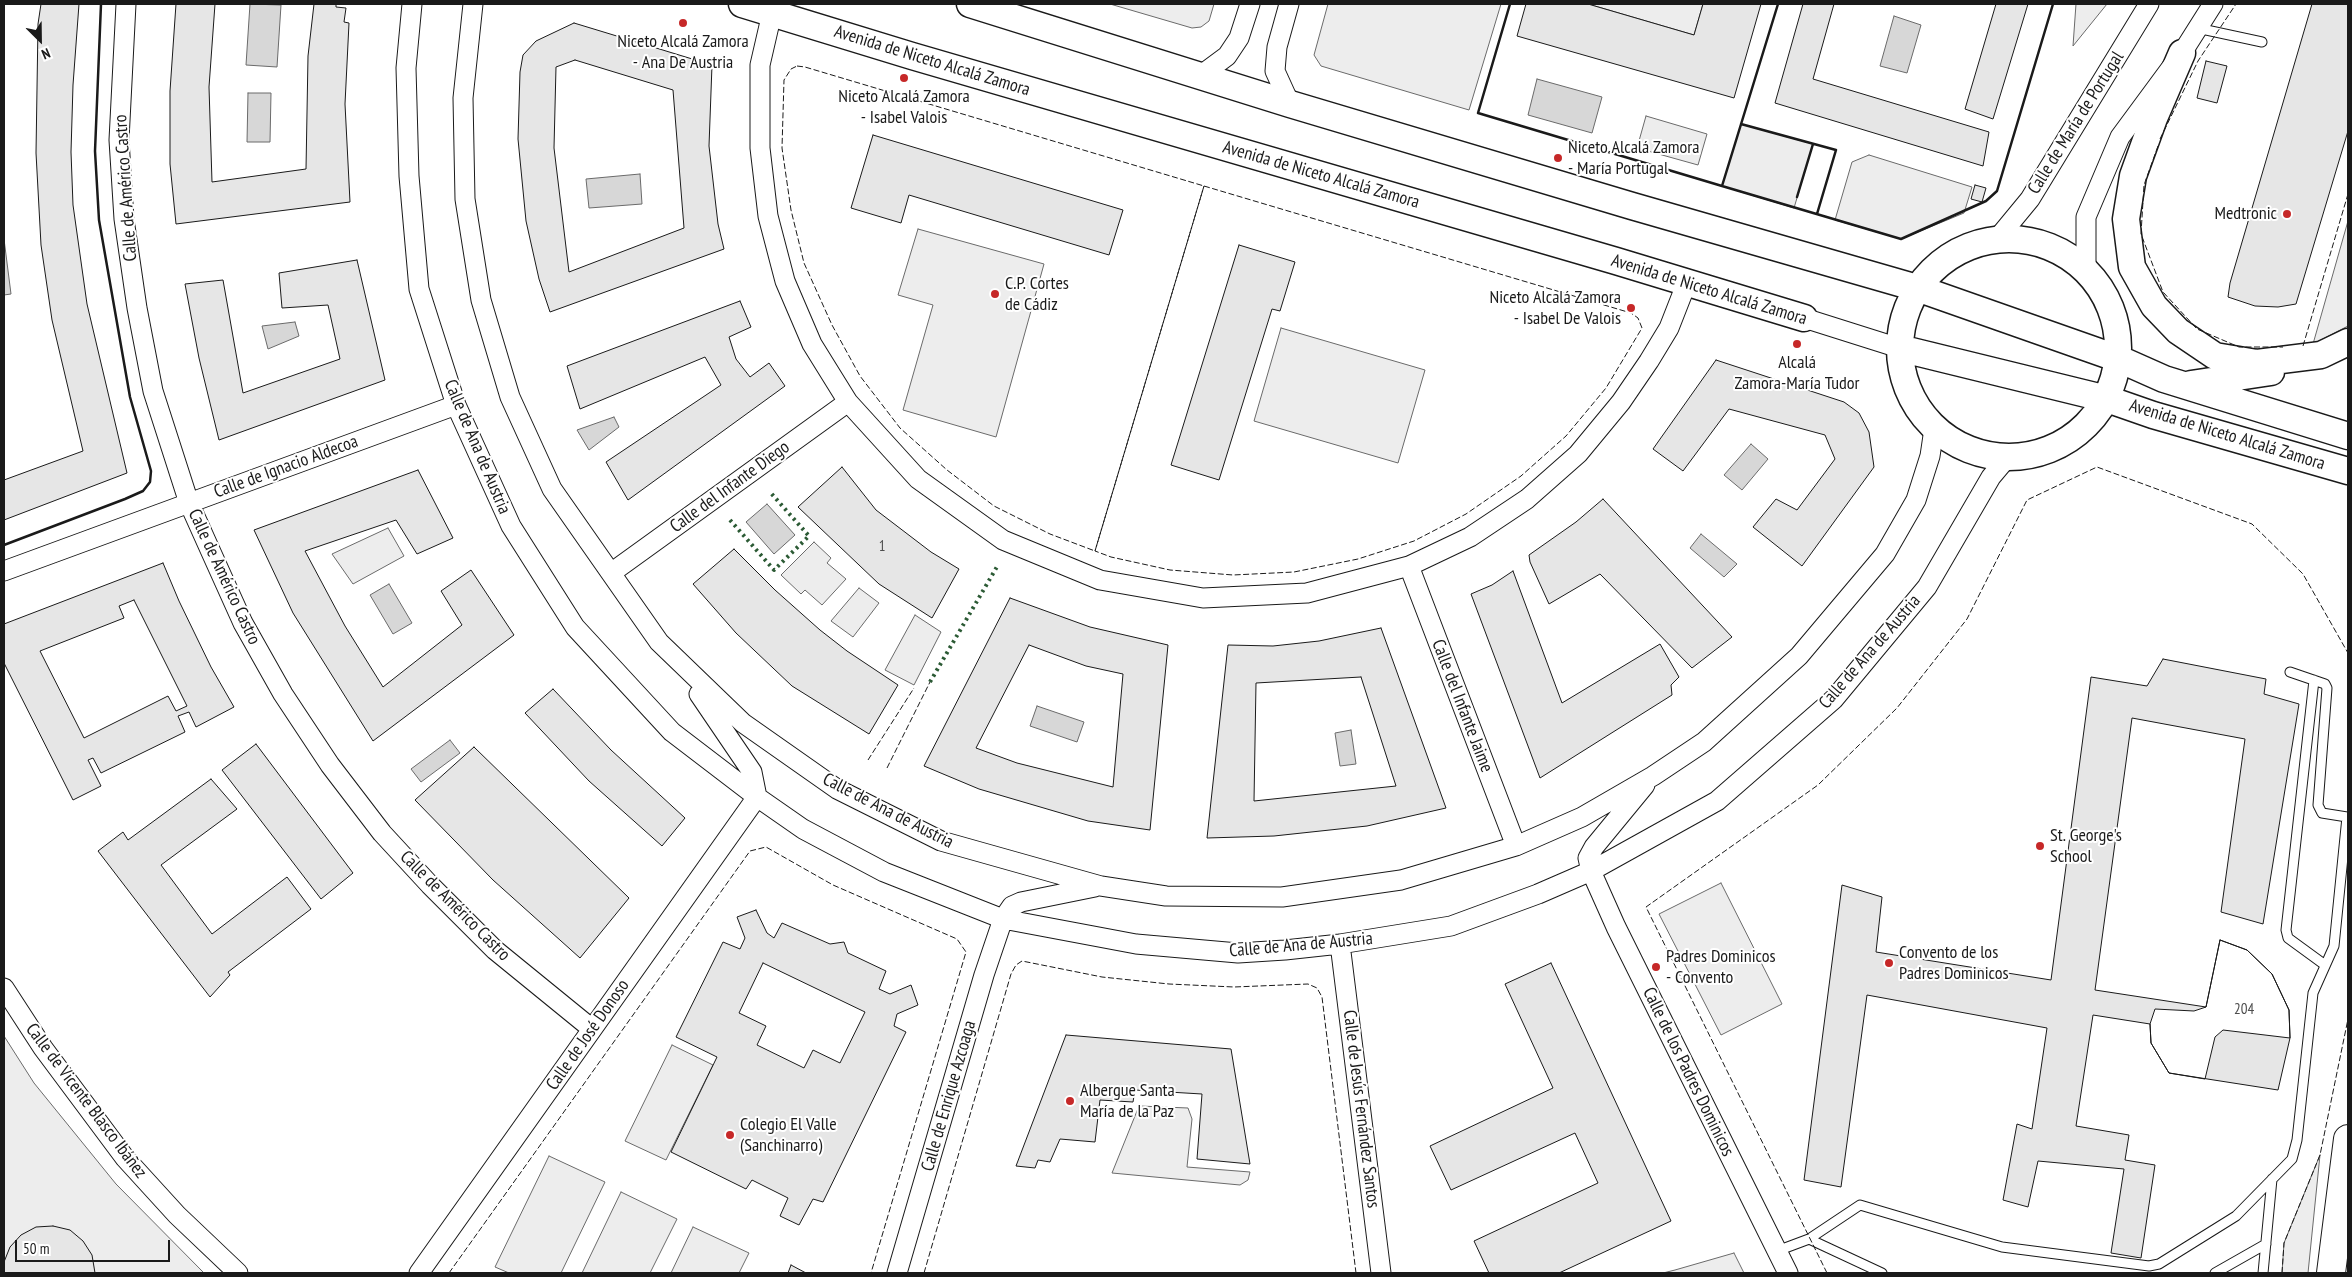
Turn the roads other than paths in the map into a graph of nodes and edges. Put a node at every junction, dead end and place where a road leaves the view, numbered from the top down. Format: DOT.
graph roads {
  1 [pos="126,4"];
  2 [pos="412,4"];
  3 [pos="473,4"];
  4 [pos="742,4"];
  5 [pos="970,4"];
  6 [pos="1250,4"];
  7 [pos="1289,4"];
  8 [pos="2149,4"];
  9 [pos="2213,4"];
  10 [pos="772,13"];
  11 [pos="2196,28"];
  12 [pos="2262,42"];
  13 [pos="2182,53"];
  14 [pos="1200,76"];
  15 [pos="1290,104"];
  16 [pos="1997,239"];
  17 [pos="2086,270"];
  18 [pos="1687,282"];
  19 [pos="1917,288"];
  20 [pos="1804,318"];
  21 [pos="2348,342"];
  22 [pos="1899,348"];
  23 [pos="2348,355"];
  24 [pos="2118,359"];
  25 [pos="2185,385"];
  26 [pos="2106,399"];
  27 [pos="848,402"];
  28 [pos="456,405"];
  29 [pos="1934,429"];
  30 [pos="2348,436"];
  31 [pos="2007,458"];
  32 [pos="2348,471"];
  33 [pos="189,503"];
  34 [pos="1408,566"];
  35 [pos="4,571"];
  36 [pos="611,573"];
  37 [pos="659,642"];
  38 [pos="2290,672"];
  39 [pos="2314,680"];
  40 [pos="1653,776"];
  41 [pos="757,797"];
  42 [pos="2348,817"];
  43 [pos="1516,846"];
  44 [pos="1590,871"];
  45 [pos="1101,886"];
  46 [pos="1003,919"];
  47 [pos="1340,944"];
  48 [pos="2325,965"];
  49 [pos="4,988"];
  50 [pos="592,1029"];
  51 [pos="2348,1138"];
  52 [pos="2272,1179"];
  53 [pos="1809,1239"];
  54 [pos="2266,1244"];
  55 [pos="1777,1251"];
  56 [pos="2150,1270"];
  57 [pos="238,1273"];
  58 [pos="419,1273"];
  59 [pos="897,1273"];
  60 [pos="1381,1273"];
  61 [pos="1788,1273"];
  62 [pos="1882,1273"];
  63 [pos="2215,1273"];
  64 [pos="2263,1273"];
  65 [pos="2331,1273"];
  1 -- 33 [label="street, Calle de Américo Castro"];
  2 -- 28 [label="street, Calle de Ana de Austria"];
  3 -- 36 [label="street, Calle de Ana de Austria"];
  4 -- 10 [label="street, Avenida de Niceto Alcalá Zamora"];
  5 -- 14 [label="street, Avenida de Niceto Alcalá Zamora"];
  6 -- 14 [label="street"];
  7 -- 15 [label="street"];
  8 -- 16 [label="street, Calle de María de Portugal"];
  9 -- 11 [label="street"];
  10 -- 18 [label="street, Avenida de Niceto Alcalá Zamora"];
  10 -- 27 [label="street"];
  11 -- 12 [label="lane"];
  11 -- 13 [label="street"];
  13 -- 17 [label="street"];
  13 -- 21 [label="street"];
  14 -- 15 [label="street, Avenida de Niceto Alcalá Zamora"];
  15 -- 19 [label="street, Avenida de Niceto Alcalá Zamora"];
  16 -- 17 [label="street, Avenida de Niceto Alcalá Zamora"];
  16 -- 19 [label="street, Avenida de Niceto Alcalá Zamora"];
  17 -- 24 [label="street, Avenida de Niceto Alcalá Zamora"];
  18 -- 20 [label="street, Avenida de Niceto Alcalá Zamora"];
  18 -- 34 [label="street"];
  19 -- 22 [label="street, Avenida de Niceto Alcalá Zamora"];
  19 -- 24 [label="street, Avenida de Niceto Alcalá Zamora"];
  20 -- 22 [label="street, Avenida de Niceto Alcalá Zamora"];
  22 -- 26 [label="street, Avenida de Niceto Alcalá Zamora"];
  22 -- 29 [label="street, Avenida de Niceto Alcalá Zamora"];
  23 -- 25 [label="street"];
  24 -- 25 [label="street, Avenida de Niceto Alcalá Zamora"];
  24 -- 26 [label="street, Avenida de Niceto Alcalá Zamora"];
  25 -- 30 [label="street, Avenida de Niceto Alcalá Zamora"];
  26 -- 31 [label="street, Avenida de Niceto Alcalá Zamora"];
  26 -- 32 [label="street, Avenida de Niceto Alcalá Zamora"];
  27 -- 34 [label="street"];
  27 -- 36 [label="street, Calle del Infante Diego"];
  28 -- 33 [label="street, Calle de Ignacio Aldecoa"];
  28 -- 41 [label="street, Calle de Ana de Austria"];
  29 -- 31 [label="street, Avenida de Niceto Alcalá Zamora"];
  29 -- 40 [label="street, Calle de Ana de Austria"];
  31 -- 44 [label="street, Calle de Ana de Austria"];
  33 -- 35 [label="street, Calle de Ignacio Aldecoa"];
  33 -- 50 [label="street, Calle de Américo Castro"];
  34 -- 43 [label="street, Calle del Infante Jaime"];
  36 -- 37 [label="street, Calle de Ana de Austria"];
  37 -- 41 [label="street, Calle de Ana de Austria"];
  37 -- 45 [label="street, Calle de Ana de Austria"];
  38 -- 39 [label="lane"];
  39 -- 42 [label="lane"];
  39 -- 48 [label="lane"];
  40 -- 43 [label="street, Calle de Ana de Austria"];
  40 -- 44 [label="street, Calle de Ana de Austria"];
  41 -- 46 [label="street, Calle de Ana de Austria"];
  41 -- 50 [label="street, Calle de José Donoso"];
  42 -- 48 [label="lane"];
  43 -- 45 [label="street, Calle de Ana de Austria"];
  44 -- 47 [label="street, Calle de Ana de Austria"];
  44 -- 55 [label="street, Calle de los Padres Dominicos"];
  45 -- 46 [label="street, Calle de Ana de Austria"];
  46 -- 47 [label="street, Calle de Ana de Austria"];
  46 -- 59 [label="street, Calle de Enrique Azcoaga"];
  47 -- 60 [label="street, Calle de Jesús Fernández Santos"];
  48 -- 52 [label="lane"];
  49 -- 57 [label="street, Calle de Vicente Blasco Ibáñez"];
  50 -- 58 [label="street, Calle de José Donoso"];
  51 -- 65 [label="highway"];
  52 -- 54 [label="lane"];
  52 -- 56 [label="lane"];
  53 -- 55 [label="lane"];
  53 -- 56 [label="lane"];
  53 -- 62 [label="lane"];
  54 -- 63 [label="lane"];
  54 -- 64 [label="lane"];
  55 -- 61 [label="street, Calle de los Padres Dominicos"];
}
